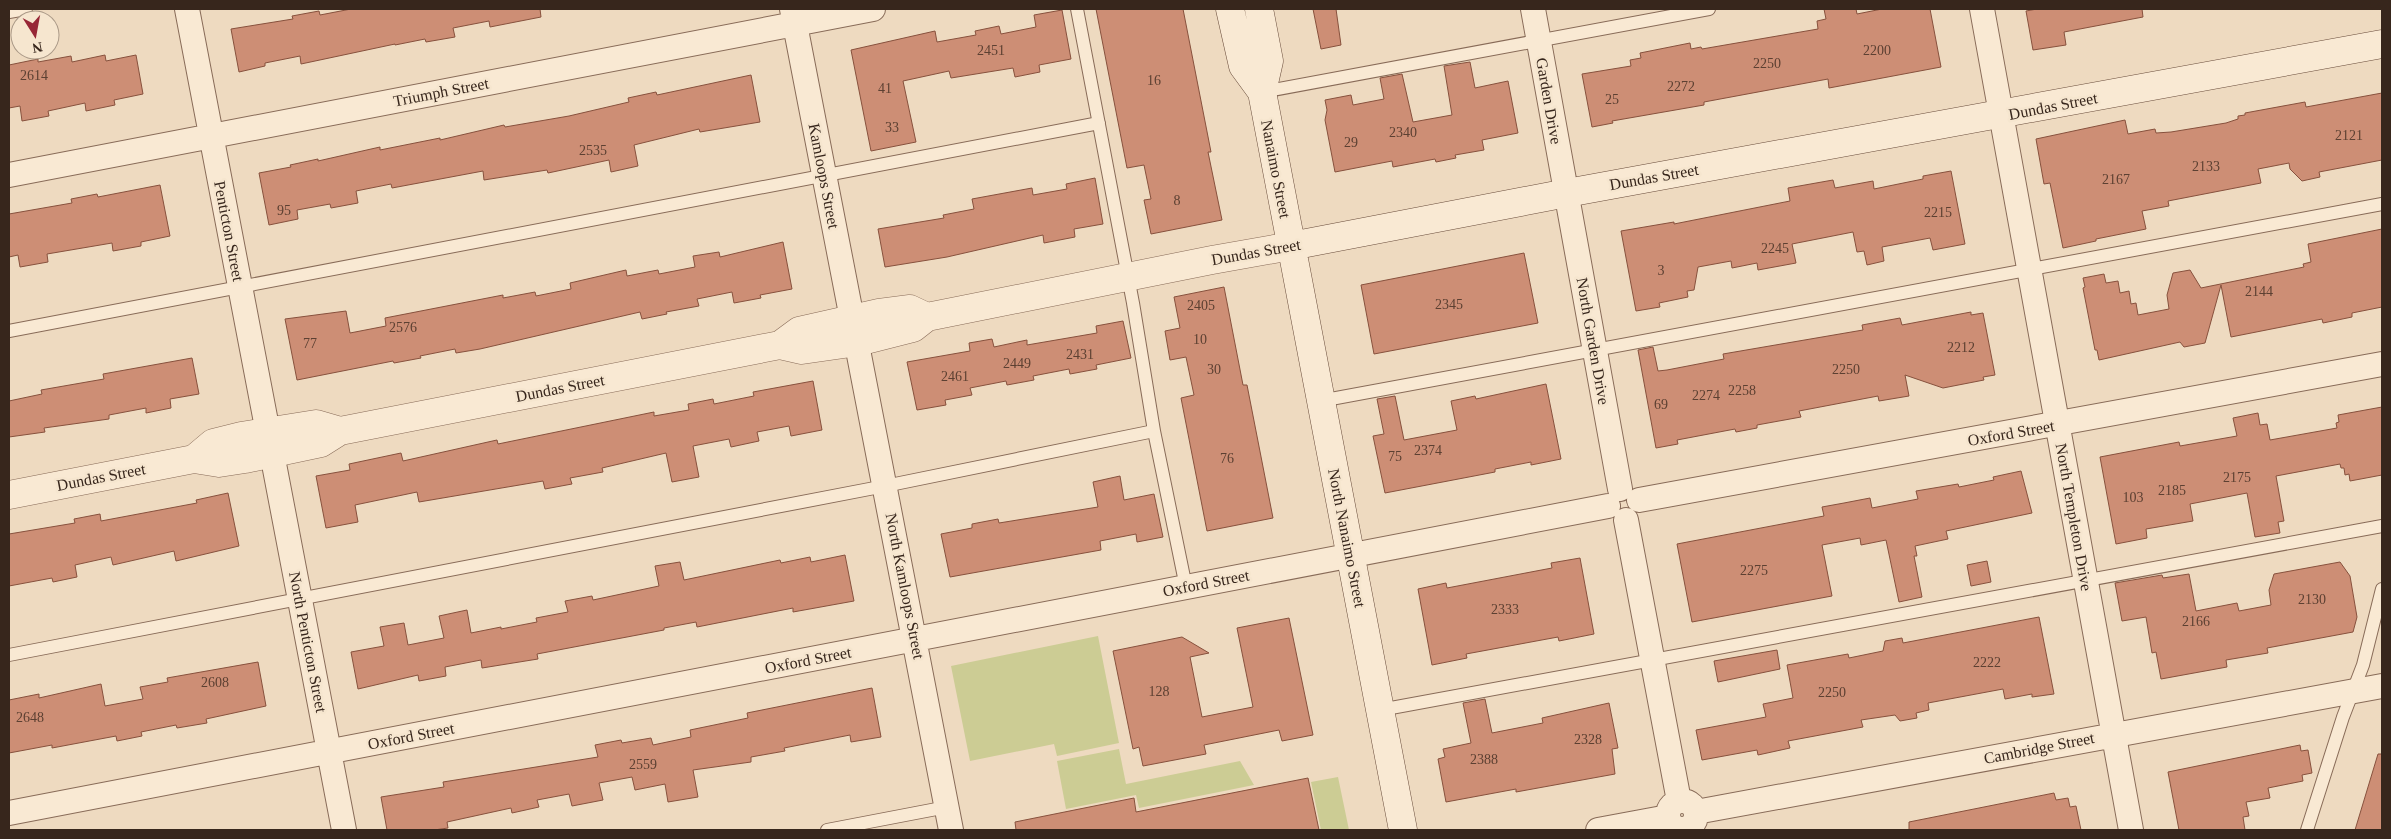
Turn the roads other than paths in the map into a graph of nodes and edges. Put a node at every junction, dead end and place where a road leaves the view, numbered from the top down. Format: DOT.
graph roads {
  1 [pos="26,9"];
  2 [pos="187,9"];
  3 [pos="873,9"];
  4 [pos="1077,9"];
  5 [pos="1230,9"];
  6 [pos="1259,9"];
  7 [pos="1533,9"];
  8 [pos="1709,9"];
  9 [pos="1982,9"];
  10 [pos="9,12"];
  11 [pos="793,16"];
  12 [pos="1538,40"];
  13 [pos="2382,44"];
  14 [pos="1262,92"];
  15 [pos="2001,115"];
  16 [pos="1099,123"];
  17 [pos="211,136"];
  18 [pos="9,175"];
  19 [pos="824,175"];
  20 [pos="1567,193"];
  21 [pos="2382,204"];
  22 [pos="1291,246"];
  23 [pos="2030,270"];
  24 [pos="1128,277"];
  25 [pos="240,288"];
  26 [pos="856,330"];
  27 [pos="9,331"];
  28 [pos="1594,349"];
  29 [pos="2382,364"];
  30 [pos="1320,401"];
  31 [pos="2058,424"];
  32 [pos="1154,431"];
  33 [pos="268,443"];
  34 [pos="886,486"];
  35 [pos="9,495"];
  36 [pos="1623,504"];
  37 [pos="2382,526"];
  38 [pos="1350,556"];
  39 [pos="2085,580"];
  40 [pos="1186,587"];
  41 [pos="2382,589"];
  42 [pos="299,598"];
  43 [pos="915,640"];
  44 [pos="9,655"];
  45 [pos="1651,660"];
  46 [pos="2382,686"];
  47 [pos="2353,691"];
  48 [pos="1380,710"];
  49 [pos="2113,734"];
  50 [pos="330,752"];
  51 [pos="947,807"];
  52 [pos="9,813"];
  53 [pos="1682,818"];
  54 [pos="344,830"];
  55 [pos="827,830"];
  56 [pos="952,830"];
  57 [pos="1403,830"];
  58 [pos="1598,830"];
  59 [pos="2130,830"];
  60 [pos="2307,830"];
  1 -- 10 [label="lane"];
  2 -- 17 [label="street, Penticton Street"];
  3 -- 11 [label="street, Triumph Street"];
  4 -- 16 [label="lane"];
  5 -- 14 [label="main road, Nanaimo Street"];
  6 -- 14 [label="main road, Nanaimo Street"];
  7 -- 12 [label="street, Garden Drive"];
  8 -- 12 [label="lane"];
  9 -- 15 [label="street, North Templeton Drive"];
  11 -- 17 [label="street, Triumph Street"];
  11 -- 19 [label="street, Kamloops Street"];
  12 -- 14 [label="lane"];
  12 -- 20 [label="street, Garden Drive"];
  13 -- 15 [label="main road, Dundas Street"];
  14 -- 22 [label="main road, Nanaimo Street"];
  15 -- 20 [label="main road, Dundas Street"];
  15 -- 23 [label="street, North Templeton Drive"];
  16 -- 19 [label="lane"];
  16 -- 24 [label="lane"];
  17 -- 18 [label="street, Triumph Street"];
  17 -- 25 [label="street, Penticton Street"];
  19 -- 25 [label="lane"];
  19 -- 26 [label="street, Kamloops Street"];
  20 -- 22 [label="main road, Dundas Street"];
  20 -- 28 [label="street, North Garden Drive"];
  21 -- 23 [label="lane"];
  22 -- 24 [label="main road, Dundas Street"];
  22 -- 30 [label="main road, North Nanaimo Street"];
  23 -- 28 [label="lane"];
  23 -- 31 [label="street, North Templeton Drive"];
  24 -- 26 [label="main road, Dundas Street"];
  24 -- 32 [label="lane"];
  25 -- 27 [label="lane"];
  25 -- 33 [label="street, Penticton Street"];
  26 -- 33 [label="main road, Dundas Street"];
  26 -- 34 [label="street, North Kamloops Street"];
  28 -- 30 [label="lane"];
  28 -- 36 [label="street, North Garden Drive"];
  29 -- 31 [label="street, Oxford Street"];
  30 -- 38 [label="main road, North Nanaimo Street"];
  31 -- 36 [label="street, Oxford Street"];
  31 -- 39 [label="street, North Templeton Drive"];
  32 -- 34 [label="lane"];
  32 -- 40 [label="lane"];
  33 -- 35 [label="main road, Dundas Street"];
  33 -- 42 [label="street, North Penticton Street"];
  34 -- 42 [label="lane"];
  34 -- 43 [label="street, North Kamloops Street"];
  36 -- 38 [label="street, Oxford Street"];
  36 -- 45 [label="street, North Garden Drive"];
  37 -- 39 [label="lane"];
  38 -- 40 [label="street, Oxford Street"];
  38 -- 48 [label="main road, North Nanaimo Street"];
  39 -- 45 [label="lane"];
  39 -- 49 [label="street, North Templeton Drive"];
  40 -- 43 [label="street, Oxford Street"];
  41 -- 47 [label="lane"];
  42 -- 44 [label="lane"];
  42 -- 50 [label="street, North Penticton Street"];
  43 -- 50 [label="street, Oxford Street"];
  43 -- 51 [label="street, North Kamloops Street"];
  45 -- 48 [label="lane"];
  45 -- 53 [label="street, North Garden Drive"];
  46 -- 47 [label="street, Cambridge Street"];
  47 -- 49 [label="street, Cambridge Street"];
  47 -- 60 [label="lane"];
  48 -- 57 [label="main road, North Nanaimo Street"];
  49 -- 53 [label="street, Cambridge Street"];
  49 -- 59 [label="street, North Templeton Drive"];
  50 -- 52 [label="street, Oxford Street"];
  50 -- 54 [label="street, North Penticton Street"];
  51 -- 55 [label="lane"];
  51 -- 56 [label="street, North Kamloops Street"];
  53 -- 58 [label="street, Cambridge Street"];
}
